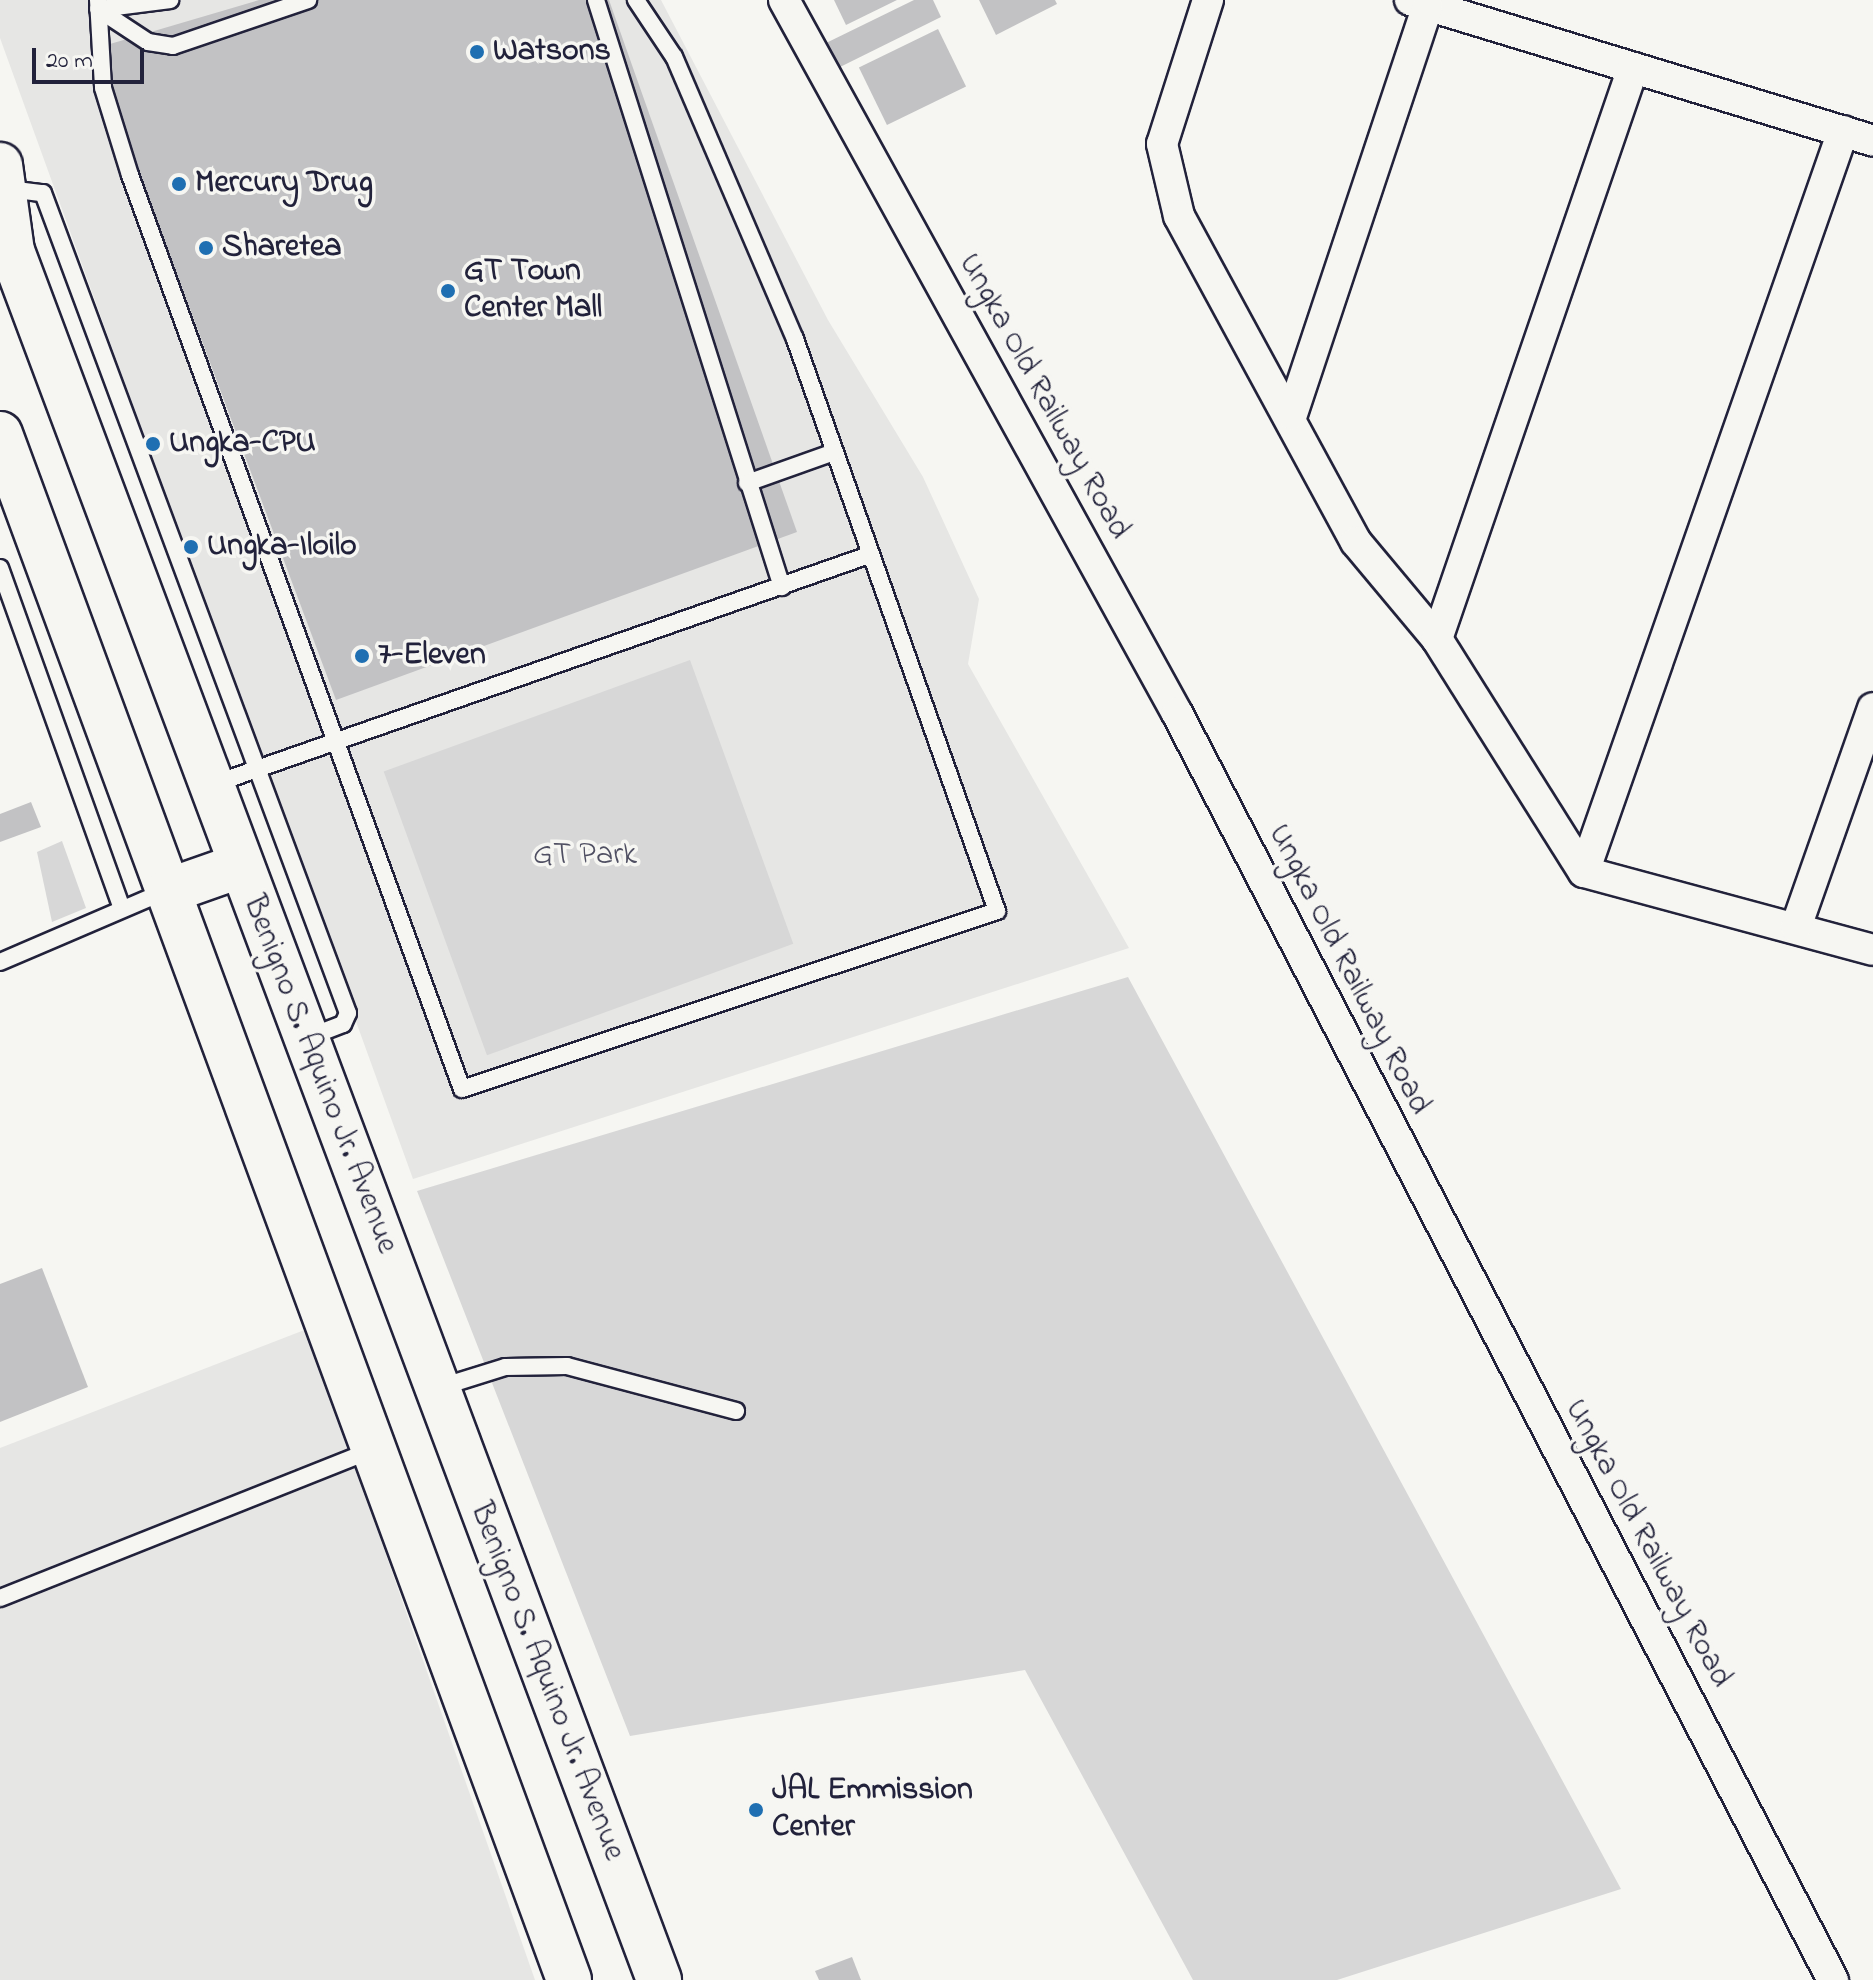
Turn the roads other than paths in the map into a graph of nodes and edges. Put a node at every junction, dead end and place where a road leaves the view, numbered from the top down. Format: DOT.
graph roads {
  1 [pos="170,0"];
  2 [pos="308,0"];
  3 [pos="596,0"];
  4 [pos="636,0"];
  5 [pos="784,0"];
  6 [pos="1208,0"];
  7 [pos="1418,3"];
  8 [pos="98,5"];
  9 [pos="1633,68"];
  10 [pos="1843,131"];
  11 [pos="1873,141"];
  12 [pos="4,177"];
  13 [pos="6,242"];
  14 [pos="1292,414"];
  15 [pos="0,434"];
  16 [pos="834,452"];
  17 [pos="747,483"];
  18 [pos="869,555"];
  19 [pos="0,568"];
  20 [pos="782,587"];
  21 [pos="1437,639"];
  22 [pos="1873,708"];
  23 [pos="338,739"];
  24 [pos="255,768"];
  25 [pos="207,786"];
  26 [pos="239,866"];
  27 [pos="1584,872"];
  28 [pos="168,891"];
  29 [pos="122,909"];
  30 [pos="1796,927"];
  31 [pos="1873,950"];
  32 [pos="0,962"];
  33 [pos="306,1038"];
  34 [pos="437,1388"];
  35 [pos="736,1411"];
  36 [pos="373,1449"];
  37 [pos="0,1598"];
  38 [pos="569,1980"];
  39 [pos="659,1980"];
  40 [pos="1833,1980"];
  1 -- 8 [label="lane"];
  2 -- 8 [label="lane"];
  3 -- 17 [label="lane"];
  4 -- 16 [label="lane"];
  5 -- 40 [label="street, Ungka Old Railway Road"];
  6 -- 14 [label="street"];
  7 -- 9 [label="street"];
  7 -- 14 [label="street"];
  8 -- 23 [label="lane"];
  9 -- 10 [label="street"];
  9 -- 21 [label="street"];
  10 -- 11 [label="street"];
  10 -- 27 [label="street"];
  12 -- 13 [label="main road, Benigno S. Aquino Jr. Avenue"];
  12 -- 24 [label="lane"];
  13 -- 25 [label="main road, Benigno S. Aquino Jr. Avenue"];
  14 -- 21 [label="street"];
  15 -- 28 [label="main road"];
  16 -- 17 [label="lane"];
  16 -- 18 [label="lane"];
  17 -- 20 [label="lane"];
  18 -- 20 [label="lane"];
  18 -- 23 [label="lane"];
  19 -- 29 [label="lane"];
  20 -- 23 [label="lane"];
  21 -- 27 [label="street"];
  22 -- 30 [label="street"];
  23 -- 24 [label="lane"];
  24 -- 25 [label="lane"];
  24 -- 33 [label="lane"];
  25 -- 26 [label="main road, Benigno S. Aquino Jr. Avenue"];
  26 -- 28 [label="main road"];
  26 -- 33 [label="main road, Benigno S. Aquino Jr. Avenue"];
  27 -- 30 [label="street"];
  28 -- 29 [label="lane"];
  28 -- 36 [label="main road"];
  29 -- 32 [label="lane"];
  30 -- 31 [label="street"];
  33 -- 34 [label="main road, Benigno S. Aquino Jr. Avenue"];
  34 -- 35 [label="lane"];
  34 -- 39 [label="main road, Benigno S. Aquino Jr. Avenue"];
  36 -- 37 [label="lane"];
  36 -- 38 [label="main road"];
}
